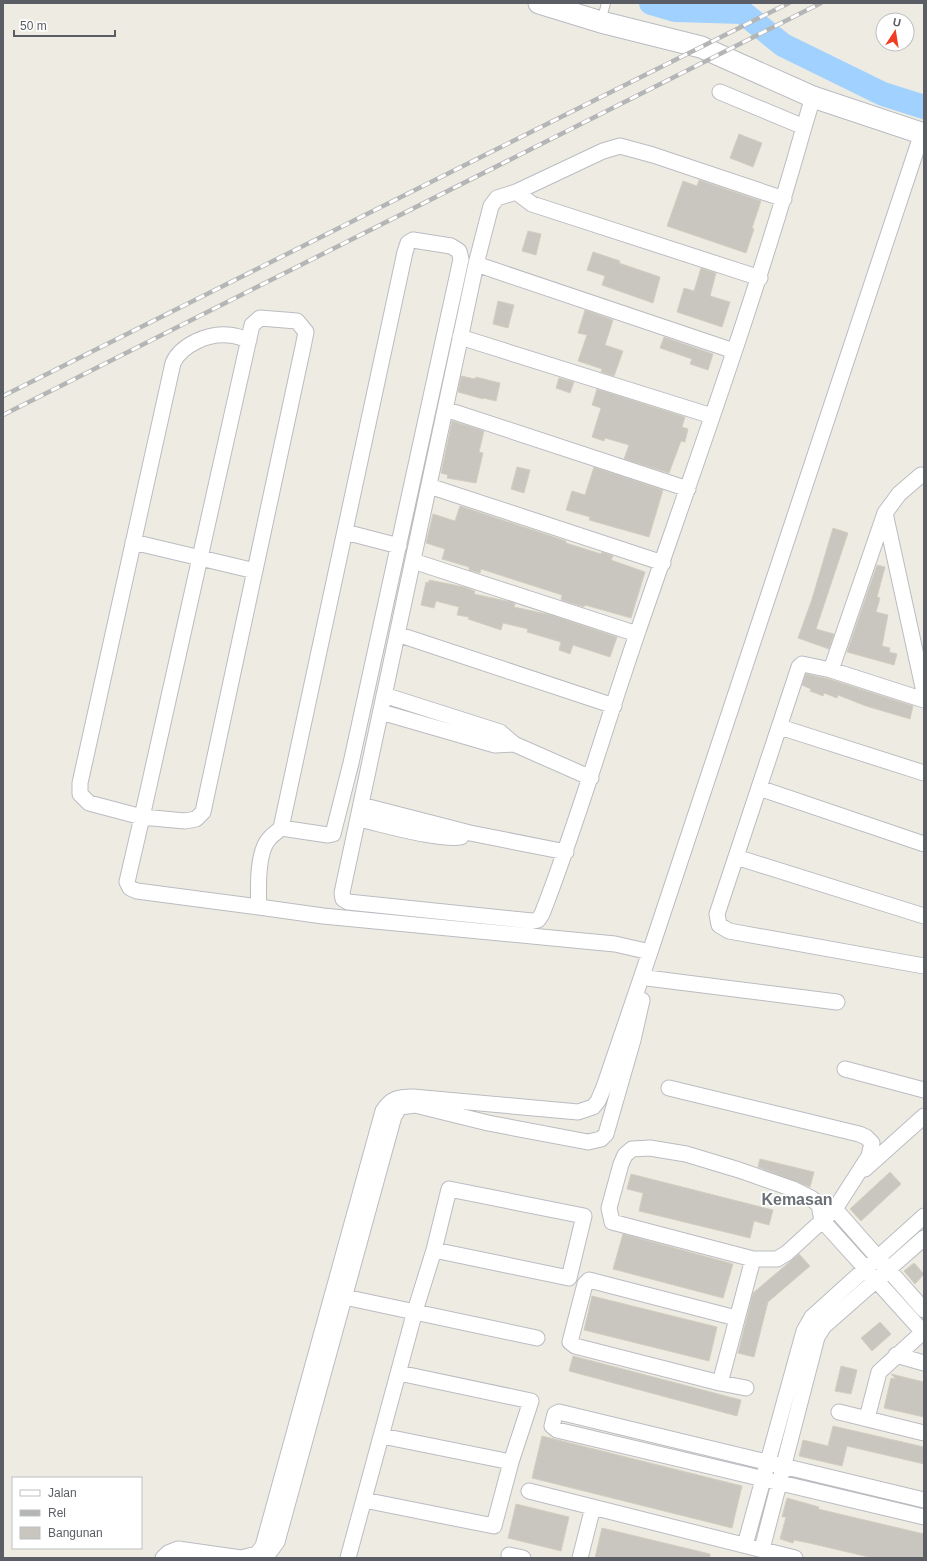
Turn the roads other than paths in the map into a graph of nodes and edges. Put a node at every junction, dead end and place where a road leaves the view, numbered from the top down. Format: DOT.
graph roads {
  1 [pos="539,3"];
  2 [pos="604,12"];
  3 [pos="720,92"];
  4 [pos="809,110"];
  5 [pos="923,133"];
  6 [pos="516,192"];
  7 [pos="784,199"];
  8 [pos="476,264"];
  9 [pos="760,278"];
  10 [pos="460,336"];
  11 [pos="249,340"];
  12 [pos="734,351"];
  13 [pos="445,409"];
  14 [pos="712,416"];
  15 [pos="923,476"];
  16 [pos="429,486"];
  17 [pos="688,489"];
  18 [pos="885,512"];
  19 [pos="345,532"];
  20 [pos="133,542"];
  21 [pos="399,546"];
  22 [pos="200,558"];
  23 [pos="413,561"];
  24 [pos="663,563"];
  25 [pos="255,571"];
  26 [pos="397,634"];
  27 [pos="637,634"];
  28 [pos="831,670"];
  29 [pos="924,692"];
  30 [pos="384,694"];
  31 [pos="924,700"];
  32 [pos="614,706"];
  33 [pos="381,712"];
  34 [pos="780,727"];
  35 [pos="514,744"];
  36 [pos="924,773"];
  37 [pos="591,778"];
  38 [pos="759,788"];
  39 [pos="359,812"];
  40 [pos="142,816"];
  41 [pos="281,828"];
  42 [pos="924,844"];
  43 [pos="566,852"];
  44 [pos="736,857"];
  45 [pos="259,907"];
  46 [pos="924,916"];
  47 [pos="650,952"];
  48 [pos="924,966"];
  49 [pos="646,973"];
  50 [pos="837,1002"];
  51 [pos="845,1069"];
  52 [pos="669,1088"];
  53 [pos="924,1090"];
  54 [pos="924,1116"];
  55 [pos="856,1176"];
  56 [pos="835,1208"];
  57 [pos="821,1212"];
  58 [pos="924,1216"];
  59 [pos="924,1238"];
  60 [pos="434,1250"];
  61 [pos="879,1258"];
  62 [pos="754,1259"];
  63 [pos="889,1269"];
  64 [pos="866,1270"];
  65 [pos="876,1281"];
  66 [pos="338,1296"];
  67 [pos="924,1310"];
  68 [pos="415,1311"];
  69 [pos="736,1318"];
  70 [pos="923,1332"];
  71 [pos="538,1338"];
  72 [pos="896,1355"];
  73 [pos="924,1363"];
  74 [pos="399,1373"];
  75 [pos="720,1383"];
  76 [pos="746,1388"];
  77 [pos="839,1412"];
  78 [pos="867,1418"];
  79 [pos="924,1433"];
  80 [pos="382,1436"];
  81 [pos="767,1461"];
  82 [pos="511,1462"];
  83 [pos="783,1466"];
  84 [pos="762,1478"];
  85 [pos="778,1482"];
  86 [pos="529,1491"];
  87 [pos="364,1500"];
  88 [pos="924,1500"];
  89 [pos="593,1507"];
  90 [pos="924,1517"];
  91 [pos="753,1550"];
  92 [pos="163,1558"];
  93 [pos="265,1558"];
  94 [pos="348,1558"];
  95 [pos="580,1558"];
  96 [pos="795,1558"];
  1 -- 2 [label="street"];
  2 -- 4 [label="street"];
  3 -- 4 [label="street"];
  4 -- 5 [label="street"];
  4 -- 7 [label="street"];
  5 -- 47 [label="street"];
  6 -- 7 [label="street"];
  6 -- 8 [label="street"];
  6 -- 9 [label="street"];
  7 -- 9 [label="street"];
  8 -- 10 [label="street"];
  8 -- 12 [label="street"];
  9 -- 12 [label="street"];
  10 -- 13 [label="street"];
  10 -- 14 [label="street"];
  11 -- 20 [label="street"];
  11 -- 22 [label="street"];
  11 -- 25 [label="street"];
  12 -- 14 [label="street"];
  13 -- 16 [label="street"];
  13 -- 17 [label="street"];
  14 -- 17 [label="street"];
  15 -- 18 [label="street"];
  16 -- 23 [label="street"];
  16 -- 24 [label="street"];
  17 -- 24 [label="street"];
  18 -- 28 [label="street"];
  18 -- 29 [label="street"];
  19 -- 21 [label="street"];
  19 -- 21 [label="street"];
  19 -- 41 [label="street"];
  20 -- 22 [label="street"];
  20 -- 40 [label="street"];
  21 -- 41 [label="street"];
  22 -- 25 [label="street"];
  22 -- 40 [label="street"];
  23 -- 26 [label="street"];
  23 -- 27 [label="street"];
  24 -- 27 [label="street"];
  25 -- 40 [label="street"];
  26 -- 30 [label="street"];
  26 -- 32 [label="street"];
  27 -- 32 [label="street"];
  28 -- 31 [label="street"];
  28 -- 34 [label="street"];
  30 -- 33 [label="street"];
  30 -- 35 [label="street"];
  32 -- 37 [label="street"];
  33 -- 35 [label="street"];
  33 -- 39 [label="street"];
  34 -- 36 [label="street"];
  34 -- 38 [label="street"];
  35 -- 37 [label="street"];
  37 -- 43 [label="street"];
  38 -- 42 [label="street"];
  38 -- 44 [label="street"];
  39 -- 43 [label="street"];
  39 -- 43 [label="street"];
  40 -- 45 [label="street"];
  41 -- 45 [label="street"];
  44 -- 46 [label="street"];
  44 -- 48 [label="street"];
  45 -- 47 [label="street"];
  47 -- 49 [label="street"];
  49 -- 50 [label="street"];
  49 -- 66 [label="street"];
  49 -- 66 [label="street"];
  51 -- 53 [label="street"];
  52 -- 55 [label="street"];
  54 -- 55 [label="street"];
  55 -- 56 [label="street"];
  56 -- 57 [label="street"];
  56 -- 61 [label="street"];
  57 -- 62 [label="street"];
  57 -- 62 [label="street"];
  57 -- 64 [label="street"];
  58 -- 61 [label="street"];
  59 -- 63 [label="street"];
  60 -- 60 [label="street"];
  60 -- 68 [label="street"];
  61 -- 63 [label="street"];
  61 -- 64 [label="street"];
  62 -- 69 [label="street"];
  63 -- 65 [label="street"];
  63 -- 67 [label="street"];
  64 -- 65 [label="street"];
  64 -- 81 [label="street"];
  65 -- 70 [label="street"];
  65 -- 83 [label="street"];
  66 -- 68 [label="street"];
  66 -- 92 [label="street"];
  66 -- 93 [label="street"];
  68 -- 71 [label="street"];
  68 -- 74 [label="street"];
  69 -- 75 [label="street"];
  69 -- 75 [label="street"];
  70 -- 72 [label="street"];
  72 -- 73 [label="street"];
  72 -- 78 [label="street"];
  74 -- 80 [label="street"];
  74 -- 82 [label="street"];
  75 -- 76 [label="street"];
  77 -- 78 [label="street"];
  78 -- 79 [label="street"];
  80 -- 82 [label="street"];
  80 -- 87 [label="street"];
  81 -- 83 [label="street"];
  81 -- 84 [label="street"];
  81 -- 84 [label="street"];
  82 -- 87 [label="street"];
  83 -- 85 [label="street"];
  83 -- 88 [label="street"];
  84 -- 85 [label="street"];
  84 -- 91 [label="street"];
  85 -- 90 [label="street"];
  85 -- 91 [label="street"];
  86 -- 89 [label="street"];
  87 -- 94 [label="street"];
  89 -- 91 [label="street"];
  89 -- 95 [label="street"];
  91 -- 96 [label="street"];
}
